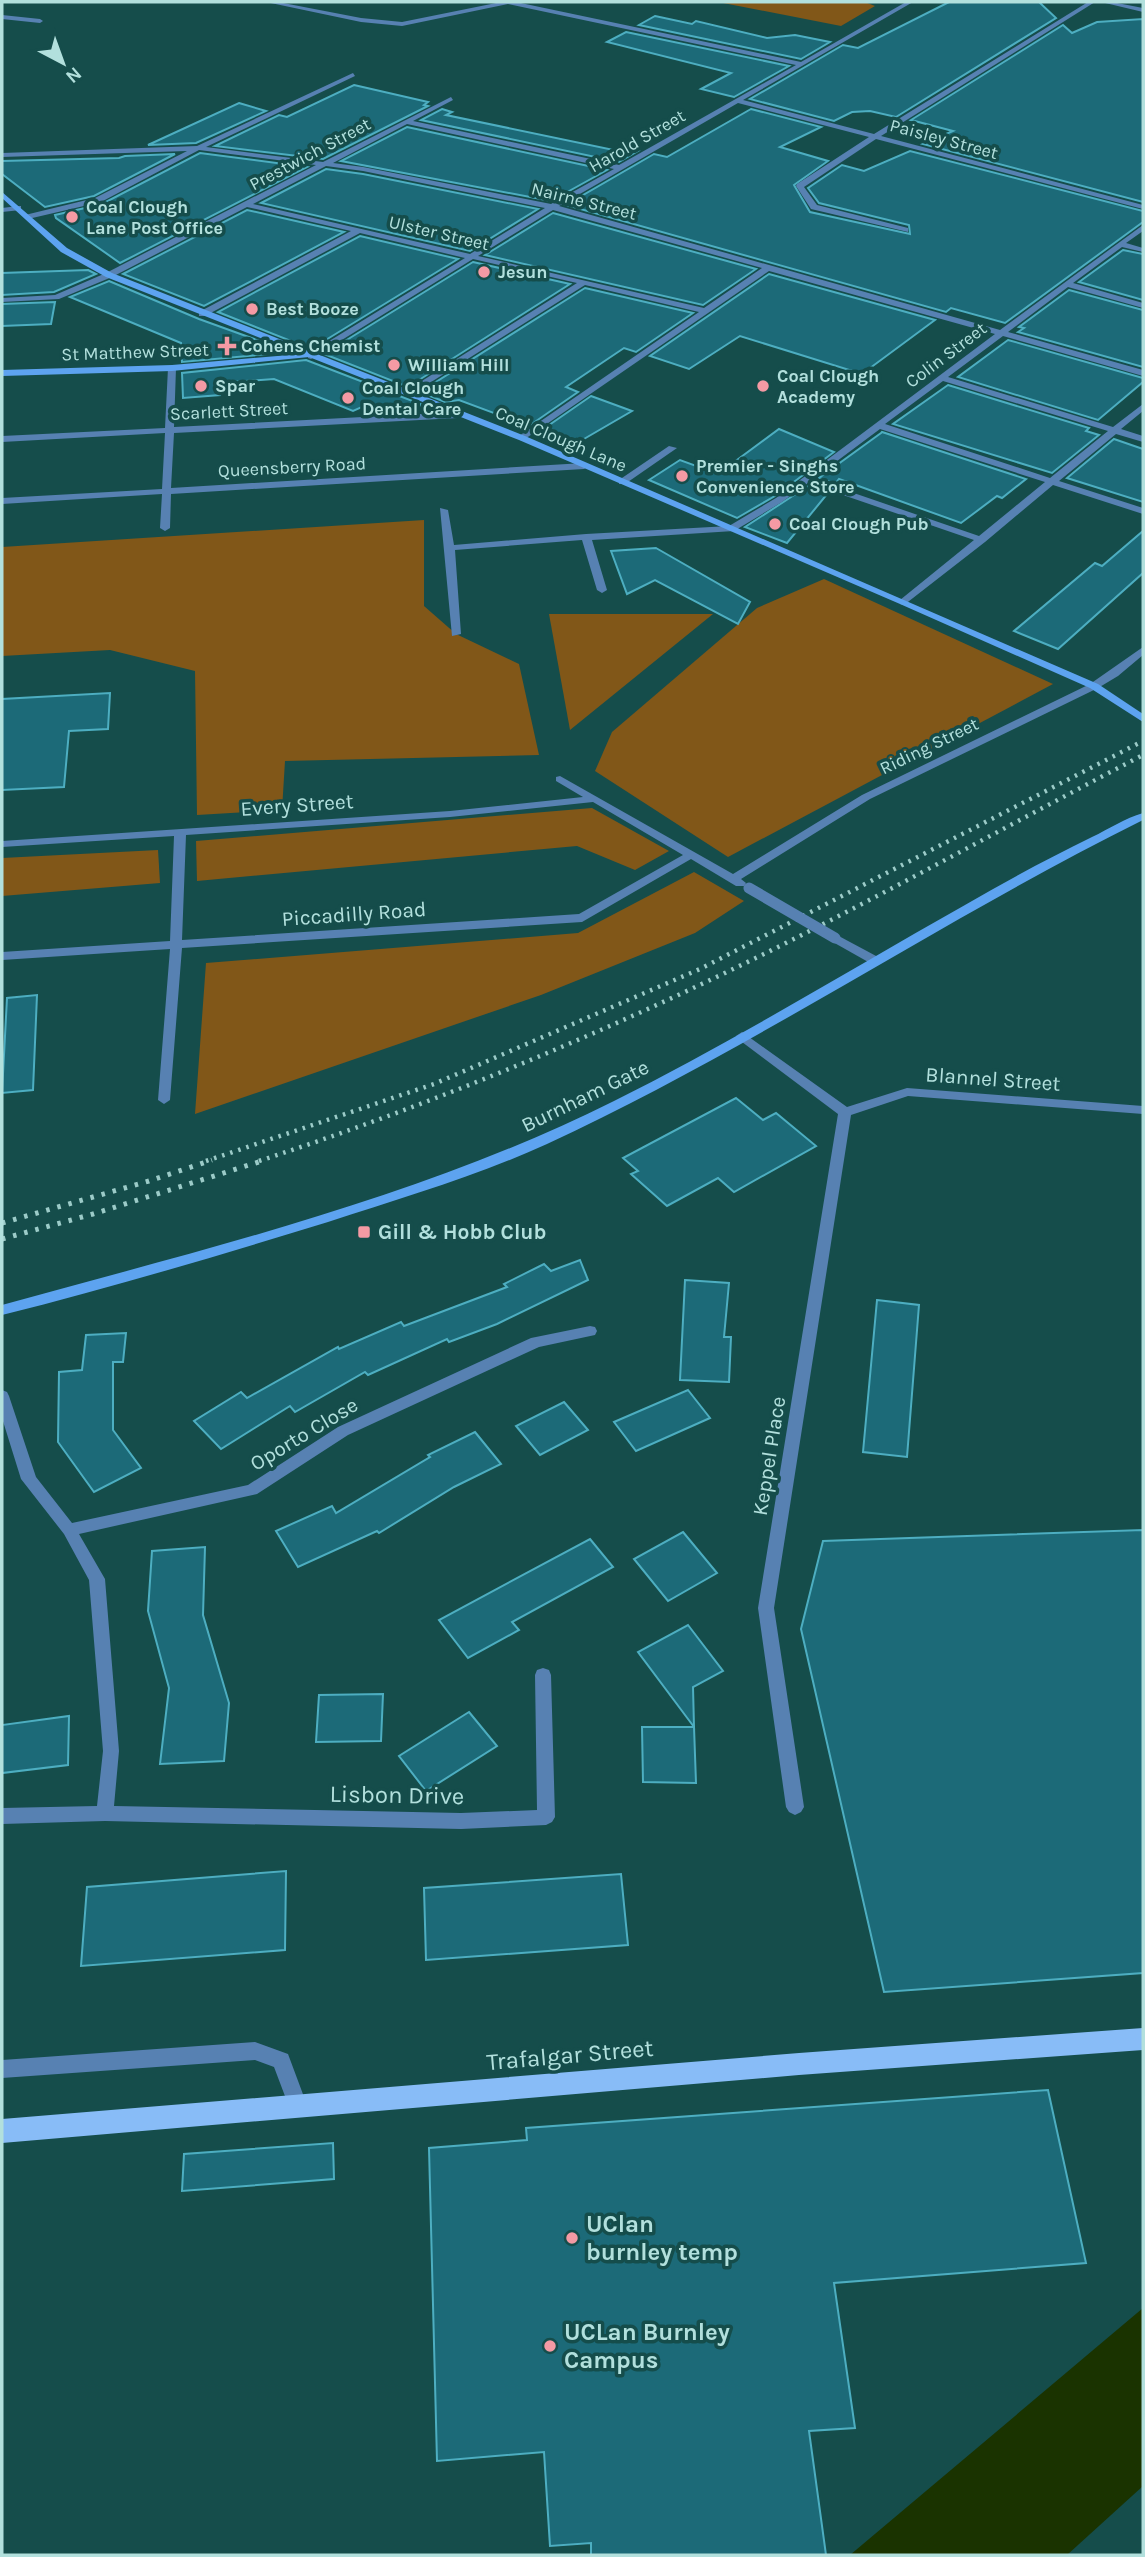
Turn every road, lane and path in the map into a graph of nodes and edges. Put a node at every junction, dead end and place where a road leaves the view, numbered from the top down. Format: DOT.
graph roads {
  1 [pos="269,2"];
  2 [pos="509,2"];
  3 [pos="909,2"];
  4 [pos="1092,2"];
  5 [pos="1104,2"];
  6 [pos="1143,10"];
  7 [pos="2,17"];
  8 [pos="40,21"];
  9 [pos="802,64"];
  10 [pos="353,75"];
  11 [pos="451,99"];
  12 [pos="738,101"];
  13 [pos="406,122"];
  14 [pos="877,137"];
  15 [pos="198,148"];
  16 [pos="2,155"];
  17 [pos="325,163"];
  18 [pos="621,168"];
  19 [pos="2,194"];
  20 [pos="247,205"];
  21 [pos="1143,207"];
  22 [pos="18,208"];
  23 [pos="552,208"];
  24 [pos="2,210"];
  25 [pos="28,217"];
  26 [pos="1143,226"];
  27 [pos="905,230"];
  28 [pos="358,231"];
  29 [pos="1120,244"];
  30 [pos="1143,250"];
  31 [pos="471,257"];
  32 [pos="769,267"];
  33 [pos="109,275"];
  34 [pos="584,282"];
  35 [pos="1067,284"];
  36 [pos="2,300"];
  37 [pos="1143,306"];
  38 [pos="707,311"];
  39 [pos="202,314"];
  40 [pos="1002,333"];
  41 [pos="311,356"];
  42 [pos="172,368"];
  43 [pos="2,373"];
  44 [pos="1143,373"];
  45 [pos="941,378"];
  46 [pos="409,393"];
  47 [pos="1143,407"];
  48 [pos="458,415"];
  49 [pos="878,425"];
  50 [pos="169,430"];
  51 [pos="1115,430"];
  52 [pos="522,438"];
  53 [pos="2,439"];
  54 [pos="1143,439"];
  55 [pos="672,448"];
  56 [pos="584,466"];
  57 [pos="805,480"];
  58 [pos="1054,481"];
  59 [pos="622,482"];
  60 [pos="166,491"];
  61 [pos="2,501"];
  62 [pos="443,510"];
  63 [pos="1143,511"];
  64 [pos="165,528"];
  65 [pos="731,529"];
  66 [pos="586,537"];
  67 [pos="982,540"];
  68 [pos="450,548"];
  69 [pos="602,590"];
  70 [pos="904,602"];
  71 [pos="456,634"];
  72 [pos="1143,650"];
  73 [pos="1094,686"];
  74 [pos="1143,719"];
  75 [pos="560,779"];
  76 [pos="594,799"];
  77 [pos="1143,816"];
  78 [pos="180,831"];
  79 [pos="2,845"];
  80 [pos="692,855"];
  81 [pos="733,879"];
  82 [pos="176,944"];
  83 [pos="2,956"];
  84 [pos="873,960"];
  85 [pos="741,1036"];
  86 [pos="164,1100"];
  87 [pos="1143,1110"];
  88 [pos="845,1112"];
  89 [pos="2,1310"];
  90 [pos="590,1331"];
  91 [pos="2,1396"];
  92 [pos="69,1530"];
  93 [pos="543,1675"];
  94 [pos="795,1807"];
  95 [pos="105,1813"];
  96 [pos="2,1816"];
  97 [pos="1143,2039"];
  98 [pos="2,2069"];
  99 [pos="298,2105"];
  100 [pos="2,2131"];
  1 -- 2 [label="street"];
  2 -- 9 [label="street"];
  3 -- 9 [label="street, Harold Street"];
  4 -- 14 [label="street"];
  5 -- 6 [label="street"];
  7 -- 8 [label="street"];
  9 -- 12 [label="street, Harold Street"];
  10 -- 15 [label="street"];
  11 -- 13 [label="street, Prestwich Street"];
  12 -- 14 [label="street, Paisley Street"];
  12 -- 18 [label="street, Harold Street"];
  13 -- 17 [label="street, Prestwich Street"];
  13 -- 18 [label="street"];
  14 -- 21 [label="street, Paisley Street"];
  14 -- 27 [label="street"];
  15 -- 16 [label="street, Nairne Street"];
  15 -- 17 [label="street, Nairne Street"];
  15 -- 25 [label="street"];
  17 -- 20 [label="street, Prestwich Street"];
  17 -- 23 [label="street, Nairne Street"];
  18 -- 23 [label="street, Harold Street"];
  19 -- 22 [label="street, Coal Clough Lane"];
  20 -- 28 [label="street, Ulster Street"];
  20 -- 33 [label="street, Prestwich Street"];
  22 -- 24 [label="street"];
  22 -- 25 [label="street, Coal Clough Lane"];
  23 -- 31 [label="street, Harold Street"];
  23 -- 32 [label="street, Nairne Street"];
  25 -- 33 [label="street, Coal Clough Lane"];
  26 -- 29 [label="street, Colin Street"];
  28 -- 31 [label="street, Ulster Street"];
  28 -- 39 [label="street"];
  29 -- 30 [label="street"];
  29 -- 35 [label="street, Colin Street"];
  31 -- 34 [label="street, Ulster Street"];
  31 -- 41 [label="street, Harold Street"];
  32 -- 38 [label="street"];
  32 -- 40 [label="street, Nairne Street"];
  33 -- 36 [label="street, Prestwich Street"];
  33 -- 39 [label="street, Coal Clough Lane"];
  34 -- 38 [label="street, Ulster Street"];
  34 -- 46 [label="street"];
  35 -- 37 [label="street"];
  35 -- 40 [label="street, Colin Street"];
  38 -- 52 [label="street"];
  39 -- 41 [label="street, Coal Clough Lane"];
  40 -- 44 [label="street, Nairne Street"];
  40 -- 45 [label="street, Colin Street"];
  41 -- 42 [label="street, St Matthew Street"];
  41 -- 46 [label="street, Coal Clough Lane"];
  42 -- 43 [label="street, St Matthew Street"];
  42 -- 50 [label="street"];
  45 -- 49 [label="street, Colin Street"];
  45 -- 51 [label="street"];
  46 -- 48 [label="street, Coal Clough Lane"];
  47 -- 51 [label="street"];
  48 -- 50 [label="street, Scarlett Street"];
  48 -- 52 [label="street, Coal Clough Lane"];
  49 -- 57 [label="street, Colin Street"];
  49 -- 58 [label="street"];
  50 -- 53 [label="street, Scarlett Street"];
  50 -- 60 [label="street"];
  51 -- 54 [label="street"];
  51 -- 58 [label="street"];
  52 -- 56 [label="street, Coal Clough Lane"];
  55 -- 59 [label="street"];
  56 -- 59 [label="street, Coal Clough Lane"];
  56 -- 60 [label="street, Queensberry Road"];
  57 -- 65 [label="street, Colin Street"];
  57 -- 67 [label="street"];
  58 -- 63 [label="street"];
  58 -- 67 [label="street"];
  59 -- 65 [label="street, Coal Clough Lane"];
  60 -- 61 [label="street, Queensberry Road"];
  60 -- 64 [label="street"];
  62 -- 68 [label="street"];
  65 -- 66 [label="street"];
  65 -- 70 [label="street, Coal Clough Lane"];
  66 -- 68 [label="street"];
  66 -- 69 [label="street"];
  67 -- 70 [label="street"];
  68 -- 71 [label="street"];
  70 -- 73 [label="street, Coal Clough Lane"];
  72 -- 73 [label="street, Riding Street"];
  73 -- 74 [label="street, Coal Clough Lane"];
  73 -- 81 [label="street, Riding Street"];
  75 -- 76 [label="street"];
  76 -- 78 [label="street, Every Street"];
  76 -- 80 [label="street"];
  77 -- 84 [label="street, Burnham Gate"];
  78 -- 79 [label="street, Every Street"];
  78 -- 82 [label="street"];
  80 -- 81 [label="street"];
  80 -- 82 [label="street, Piccadilly Road"];
  81 -- 84 [label="street, bridge"];
  82 -- 83 [label="street, Piccadilly Road"];
  82 -- 86 [label="street"];
  84 -- 85 [label="street, Burnham Gate"];
  85 -- 88 [label="street"];
  85 -- 89 [label="street, Burnham Gate"];
  87 -- 88 [label="street, Blannel Street"];
  88 -- 94 [label="street, Keppel Place"];
  90 -- 92 [label="street, Oporto Close"];
  91 -- 92 [label="street"];
  92 -- 95 [label="street"];
  93 -- 95 [label="street, Lisbon Drive"];
  95 -- 96 [label="street, Lisbon Drive"];
  97 -- 99 [label="main road, Trafalgar Street"];
  98 -- 99 [label="street"];
  99 -- 100 [label="main road, Trafalgar Street"];
}
